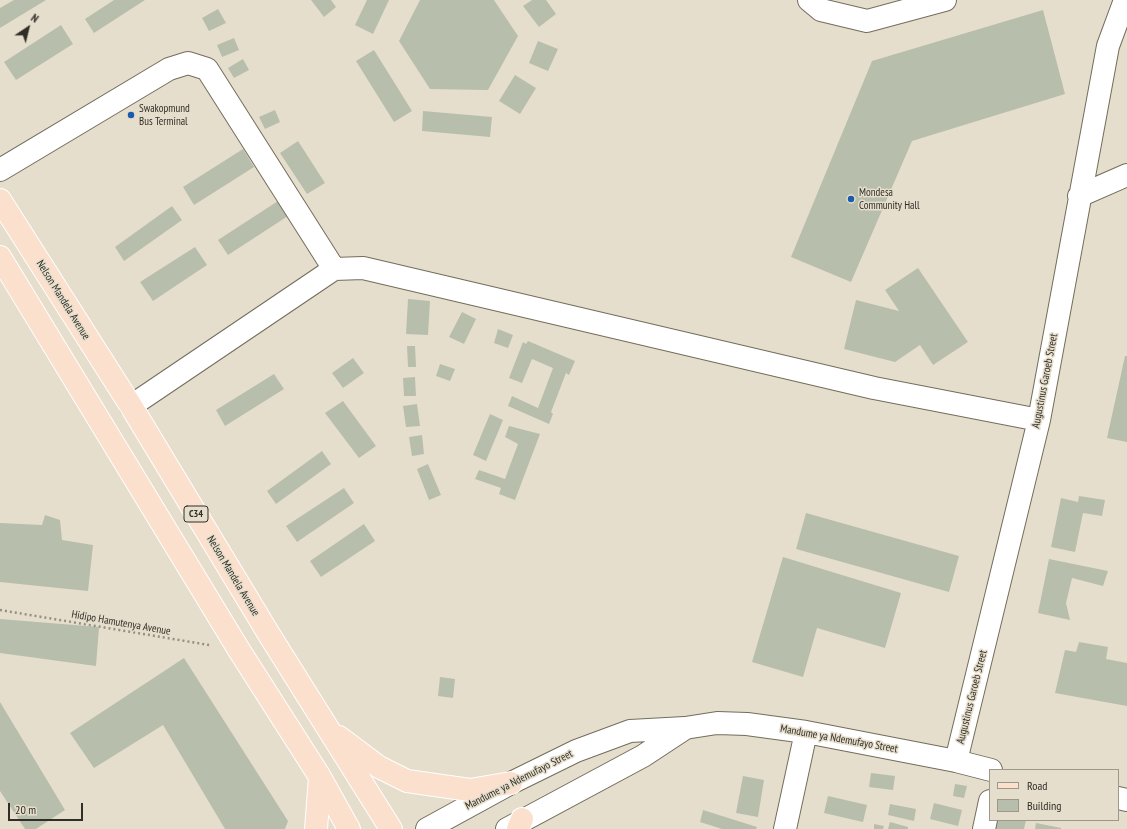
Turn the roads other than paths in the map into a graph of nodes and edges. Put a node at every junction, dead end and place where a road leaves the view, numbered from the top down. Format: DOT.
graph roads {
  1 [pos="809,0"];
  2 [pos="945,0"];
  3 [pos="1120,3"];
  4 [pos="0,170"];
  5 [pos="1127,175"];
  6 [pos="1079,196"];
  7 [pos="0,200"];
  8 [pos="0,257"];
  9 [pos="334,269"];
  10 [pos="131,406"];
  11 [pos="1039,420"];
  12 [pos="685,728"];
  13 [pos="330,731"];
  14 [pos="806,732"];
  15 [pos="956,761"];
  16 [pos="989,769"];
  17 [pos="320,777"];
  18 [pos="511,783"];
  19 [pos="989,806"];
  20 [pos="516,826"];
  21 [pos="316,829"];
  22 [pos="349,829"];
  23 [pos="391,829"];
  24 [pos="427,829"];
  25 [pos="785,829"];
  26 [pos="984,829"];
  1 -- 2 [label="street"];
  3 -- 6 [label="street, Augustinus Garoeb Street"];
  4 -- 9 [label="street"];
  5 -- 6 [label="street"];
  6 -- 11 [label="street, Augustinus Garoeb Street"];
  7 -- 10 [label="main road, Nelson Mandela Avenue / C34"];
  8 -- 17 [label="main road"];
  9 -- 10 [label="street"];
  9 -- 11 [label="street"];
  10 -- 13 [label="main road, Nelson Mandela Avenue / C34"];
  11 -- 15 [label="street, Augustinus Garoeb Street"];
  12 -- 14 [label="street, Mandume ya Ndemufayo Street"];
  12 -- 18 [label="street, Mandume ya Ndemufayo Street"];
  12 -- 20 [label="street, Mandume ya Ndemufayo Street"];
  13 -- 18 [label="main road"];
  13 -- 23 [label="main road, Nelson Mandela Avenue / C34"];
  14 -- 15 [label="street, Mandume ya Ndemufayo Street"];
  14 -- 25 [label="street"];
  15 -- 16 [label="street, Mandume ya Ndemufayo Street"];
  17 -- 21 [label="main road"];
  17 -- 22 [label="main road"];
  18 -- 24 [label="street, Mandume ya Ndemufayo Street"];
  19 -- 26 [label="street"];
}
